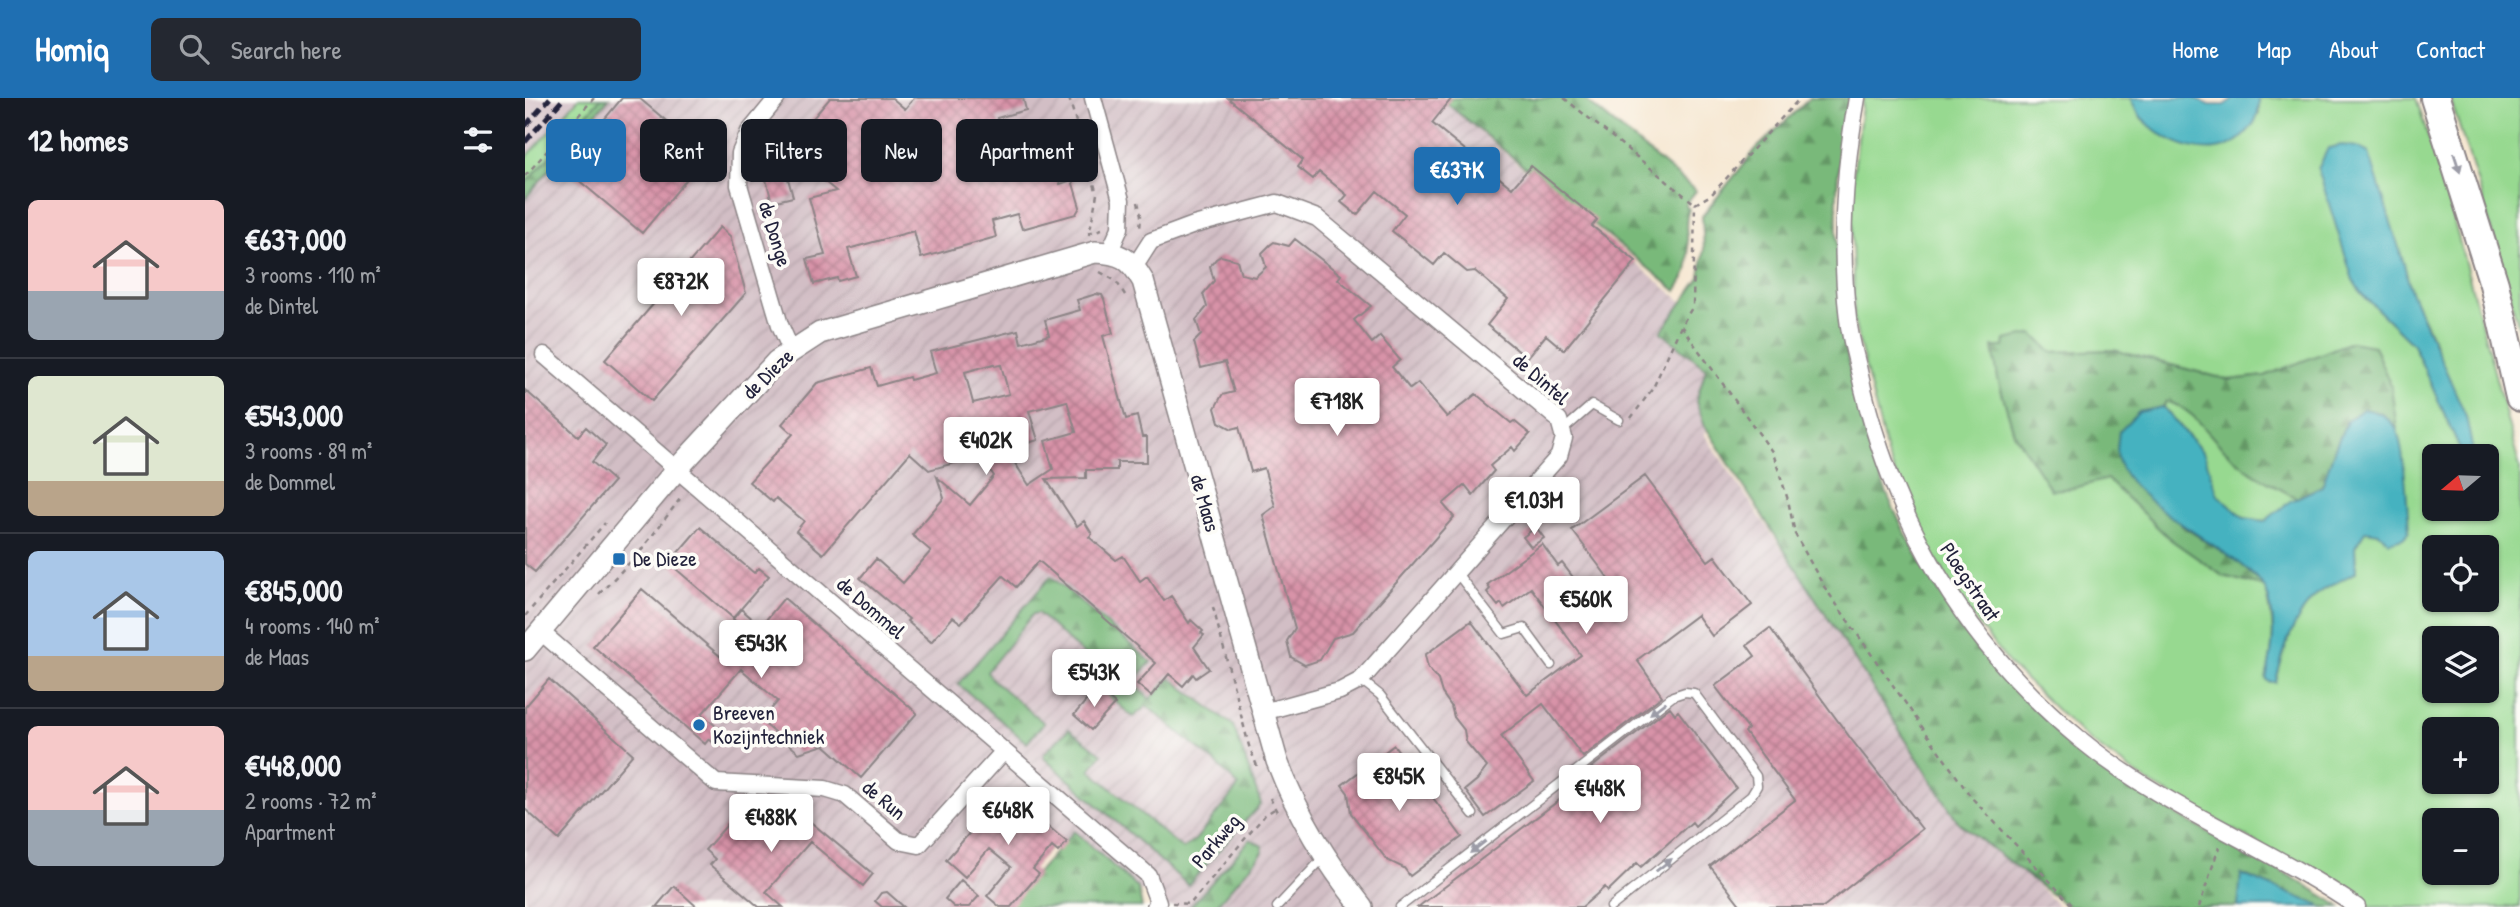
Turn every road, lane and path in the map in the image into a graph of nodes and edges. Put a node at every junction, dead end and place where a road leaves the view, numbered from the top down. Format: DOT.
graph roads {
  1 [pos="594,98"];
  2 [pos="778,98"];
  3 [pos="1069,98"];
  4 [pos="1093,98"];
  5 [pos="1564,98"];
  6 [pos="1800,98"];
  7 [pos="1857,98"];
  8 [pos="2435,98"];
  9 [pos="525,176"];
  10 [pos="1137,196"];
  11 [pos="1695,204"];
  12 [pos="1089,233"];
  13 [pos="1151,241"];
  14 [pos="1109,253"];
  15 [pos="1135,266"];
  16 [pos="1681,326"];
  17 [pos="792,350"];
  18 [pos="544,355"];
  19 [pos="2520,397"];
  20 [pos="1619,420"];
  21 [pos="1562,431"];
  22 [pos="685,475"];
  23 [pos="1456,572"];
  24 [pos="591,602"];
  25 [pos="541,632"];
  26 [pos="525,650"];
  27 [pos="1551,665"];
  28 [pos="1361,680"];
  29 [pos="1263,712"];
  30 [pos="1004,751"];
  31 [pos="1292,801"];
  32 [pos="1473,814"];
  33 [pos="2224,831"];
  34 [pos="1325,856"];
  35 [pos="1157,904"];
  36 [pos="1405,906"];
  37 [pos="1277,907"];
  38 [pos="1362,907"];
  39 [pos="1611,907"];
  40 [pos="2074,907"];
  41 [pos="2199,907"];
  42 [pos="2357,907"];
  1 -- 9 [label="path"];
  2 -- 17 [label="street, de Donge"];
  3 -- 12 [label="path"];
  4 -- 14 [label="street"];
  5 -- 11 [label="path"];
  6 -- 11 [label="path"];
  7 -- 33 [label="street, Ploegstraat"];
  8 -- 19 [label="highway, one-way"];
  10 -- 13 [label="path"];
  11 -- 16 [label="path"];
  13 -- 15 [label="street"];
  13 -- 21 [label="street, de Dintel"];
  14 -- 15 [label="street"];
  14 -- 17 [label="street, de Dieze"];
  15 -- 29 [label="street, de Maas"];
  16 -- 20 [label="path"];
  16 -- 40 [label="path"];
  17 -- 22 [label="street, de Dieze"];
  18 -- 22 [label="street, de Dommel"];
  20 -- 21 [label="lane"];
  21 -- 23 [label="street, de Dintel"];
  22 -- 24 [label="path"];
  22 -- 25 [label="street, de Dieze"];
  22 -- 30 [label="street, de Dommel"];
  23 -- 27 [label="lane"];
  23 -- 28 [label="street, de Dintel"];
  25 -- 26 [label="street, de Dieze"];
  25 -- 30 [label="street, de Run"];
  28 -- 29 [label="street, de Dintel"];
  28 -- 32 [label="lane"];
  29 -- 31 [label="street, de Maas"];
  30 -- 35 [label="street, de Dommel"];
  31 -- 34 [label="street, de Maas"];
  31 -- 35 [label="path, Parkweg"];
  33 -- 41 [label="path"];
  33 -- 42 [label="street, Ploegstraat"];
  34 -- 37 [label="lane"];
  34 -- 38 [label="street, de Maas"];
  39 -- 36 [label="lane, one-way"];
}
